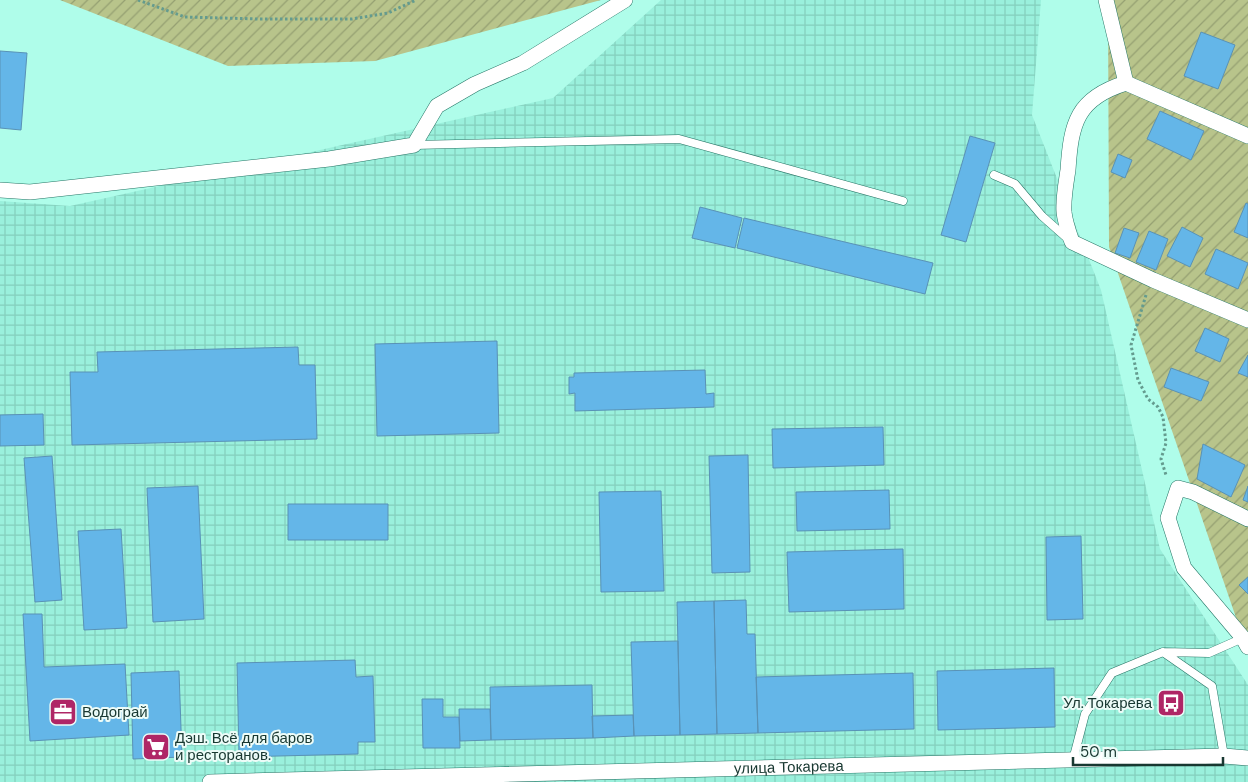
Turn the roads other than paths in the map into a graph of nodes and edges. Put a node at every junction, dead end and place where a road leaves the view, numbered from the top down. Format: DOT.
graph roads {
  1 [pos="625,0"];
  2 [pos="1106,0"];
  3 [pos="1126,83"];
  4 [pos="1248,136"];
  5 [pos="414,145"];
  6 [pos="994,175"];
  7 [pos="0,190"];
  8 [pos="903,201"];
  9 [pos="1072,242"];
  10 [pos="1248,320"];
  11 [pos="1248,519"];
  12 [pos="1246,642"];
  13 [pos="1163,652"];
  14 [pos="1224,756"];
  15 [pos="1248,758"];
  16 [pos="1073,760"];
  17 [pos="210,782"];
  1 -- 5 [label="street"];
  2 -- 3 [label="street"];
  3 -- 4 [label="street"];
  3 -- 9 [label="street"];
  5 -- 7 [label="street"];
  5 -- 8 [label="lane"];
  6 -- 9 [label="lane"];
  9 -- 10 [label="street"];
  11 -- 12 [label="street"];
  12 -- 13 [label="lane"];
  13 -- 14 [label="lane"];
  13 -- 16 [label="lane"];
  14 -- 15 [label="street, улица Токарева"];
  14 -- 16 [label="street, улица Токарева"];
  16 -- 17 [label="street, улица Токарева"];
}
